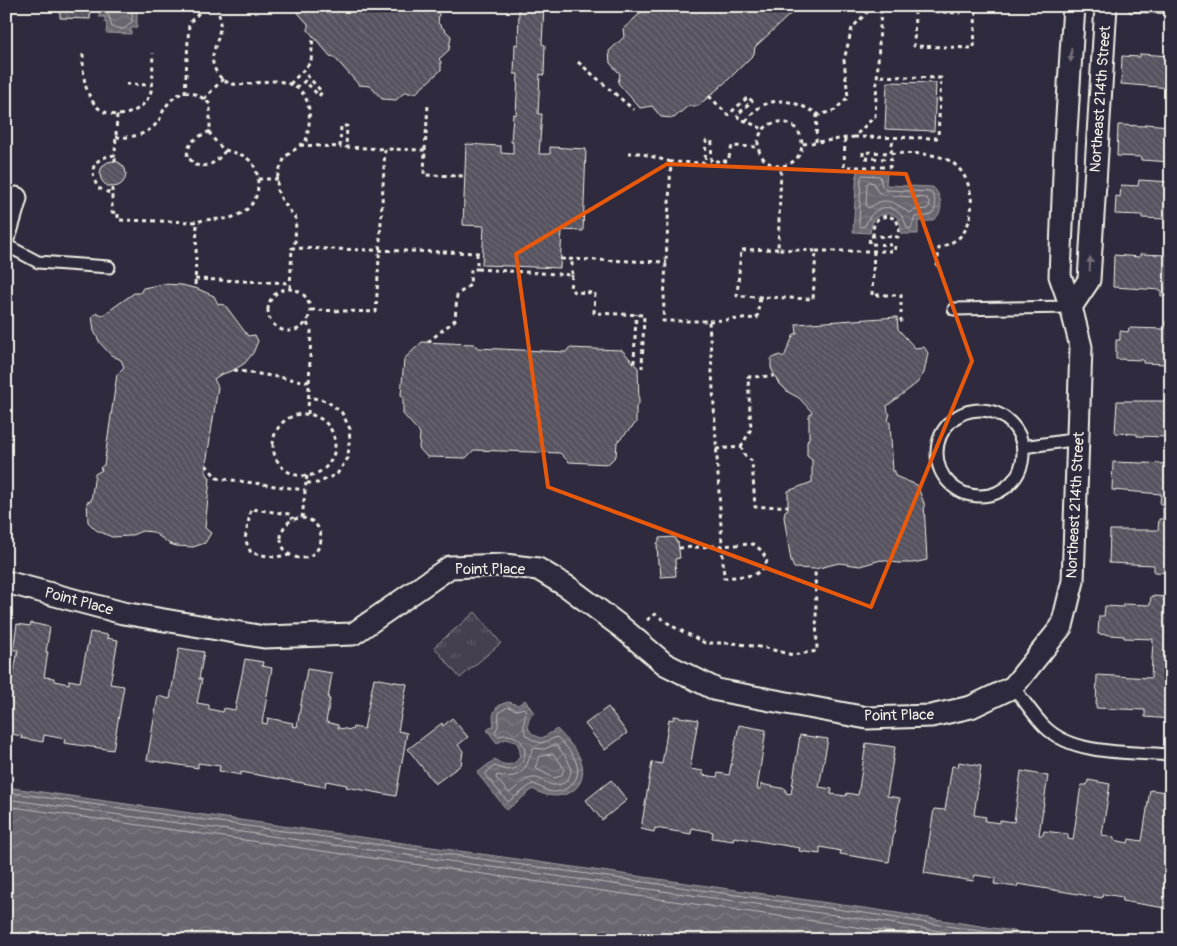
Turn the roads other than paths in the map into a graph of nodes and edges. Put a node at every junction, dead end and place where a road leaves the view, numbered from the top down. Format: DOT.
graph roads {
  1 [pos="1074,6"];
  2 [pos="1106,6"];
  3 [pos="16,198"];
  4 [pos="6,232"];
  5 [pos="6,245"];
  6 [pos="109,266"];
  7 [pos="1071,307"];
  8 [pos="954,309"];
  9 [pos="1079,439"];
  10 [pos="1023,447"];
  11 [pos="6,582"];
  12 [pos="1014,687"];
  13 [pos="1171,755"];
  1 -- 7 [label="street, Northeast 214th Street, one-way"];
  7 -- 2 [label="street, Northeast 214th Street, one-way"];
  3 -- 4 [label="street"];
  5 -- 6 [label="lane"];
  7 -- 8 [label="lane"];
  7 -- 9 [label="street, Northeast 214th Street"];
  9 -- 10 [label="lane"];
  9 -- 12 [label="street, Northeast 214th Street"];
  10 -- 10 [label="lane"];
  11 -- 12 [label="street, Point Place"];
  12 -- 13 [label="lane"];
}
